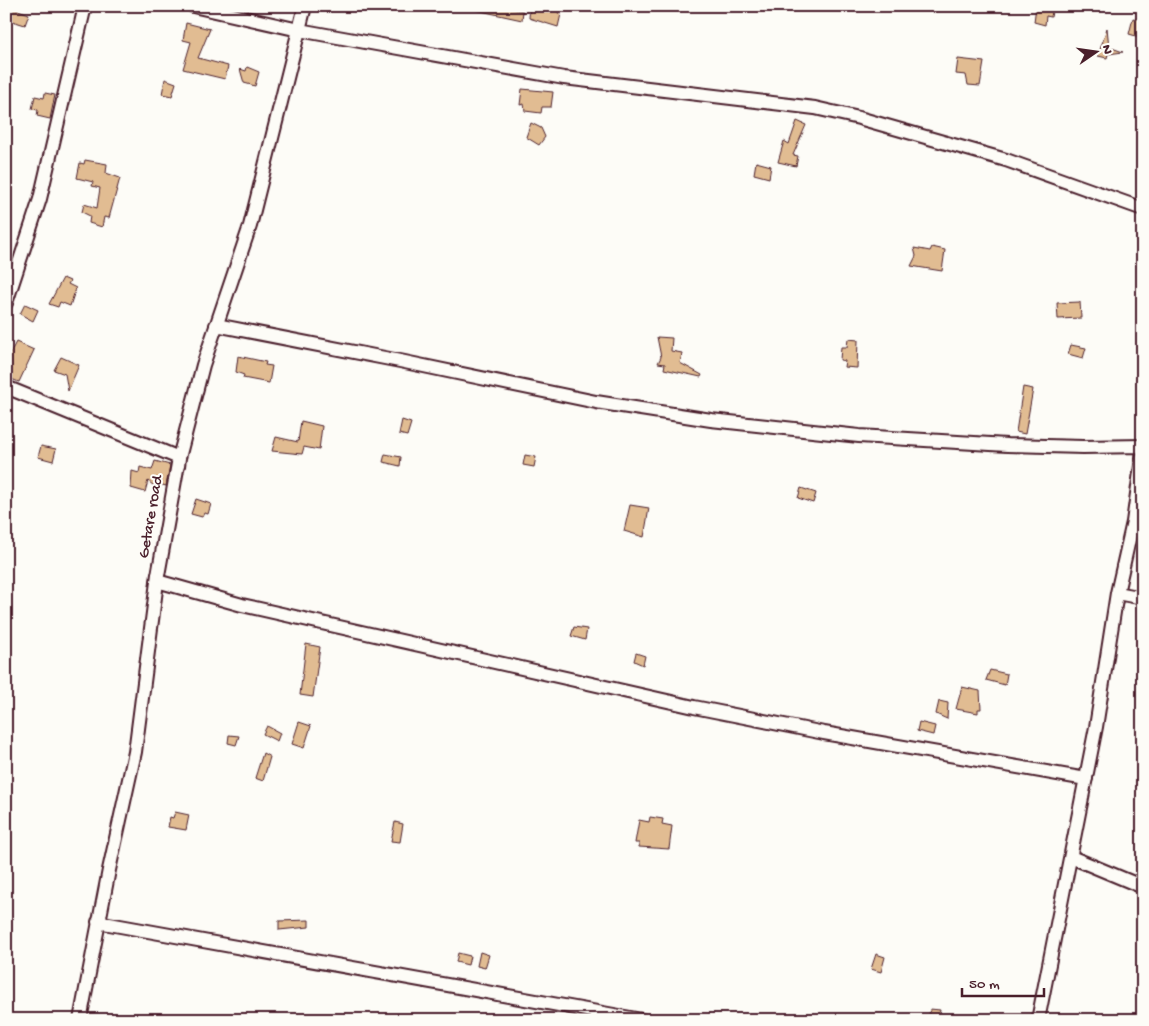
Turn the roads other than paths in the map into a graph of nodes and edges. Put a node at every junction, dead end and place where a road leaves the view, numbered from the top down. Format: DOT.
graph roads {
  1 [pos="85,6"];
  2 [pos="193,6"];
  3 [pos="305,6"];
  4 [pos="299,30"];
  5 [pos="1143,209"];
  6 [pos="6,303"];
  7 [pos="216,326"];
  8 [pos="6,387"];
  9 [pos="1143,446"];
  10 [pos="1143,451"];
  11 [pos="179,458"];
  12 [pos="157,581"];
  13 [pos="1117,593"];
  14 [pos="1143,598"];
  15 [pos="1086,779"];
  16 [pos="1071,857"];
  17 [pos="1143,887"];
  18 [pos="98,922"];
  19 [pos="80,1020"];
  20 [pos="642,1020"];
  21 [pos="1038,1020"];
  1 -- 6 [label="street"];
  2 -- 4 [label="street"];
  3 -- 4 [label="street"];
  4 -- 5 [label="street"];
  4 -- 7 [label="street"];
  7 -- 9 [label="street"];
  7 -- 11 [label="street"];
  8 -- 11 [label="street"];
  10 -- 13 [label="street"];
  11 -- 12 [label="street"];
  12 -- 15 [label="street"];
  12 -- 18 [label="street"];
  13 -- 14 [label="street"];
  13 -- 15 [label="street"];
  15 -- 16 [label="street"];
  16 -- 17 [label="street"];
  16 -- 21 [label="street"];
  18 -- 19 [label="street"];
  18 -- 20 [label="street"];
}
